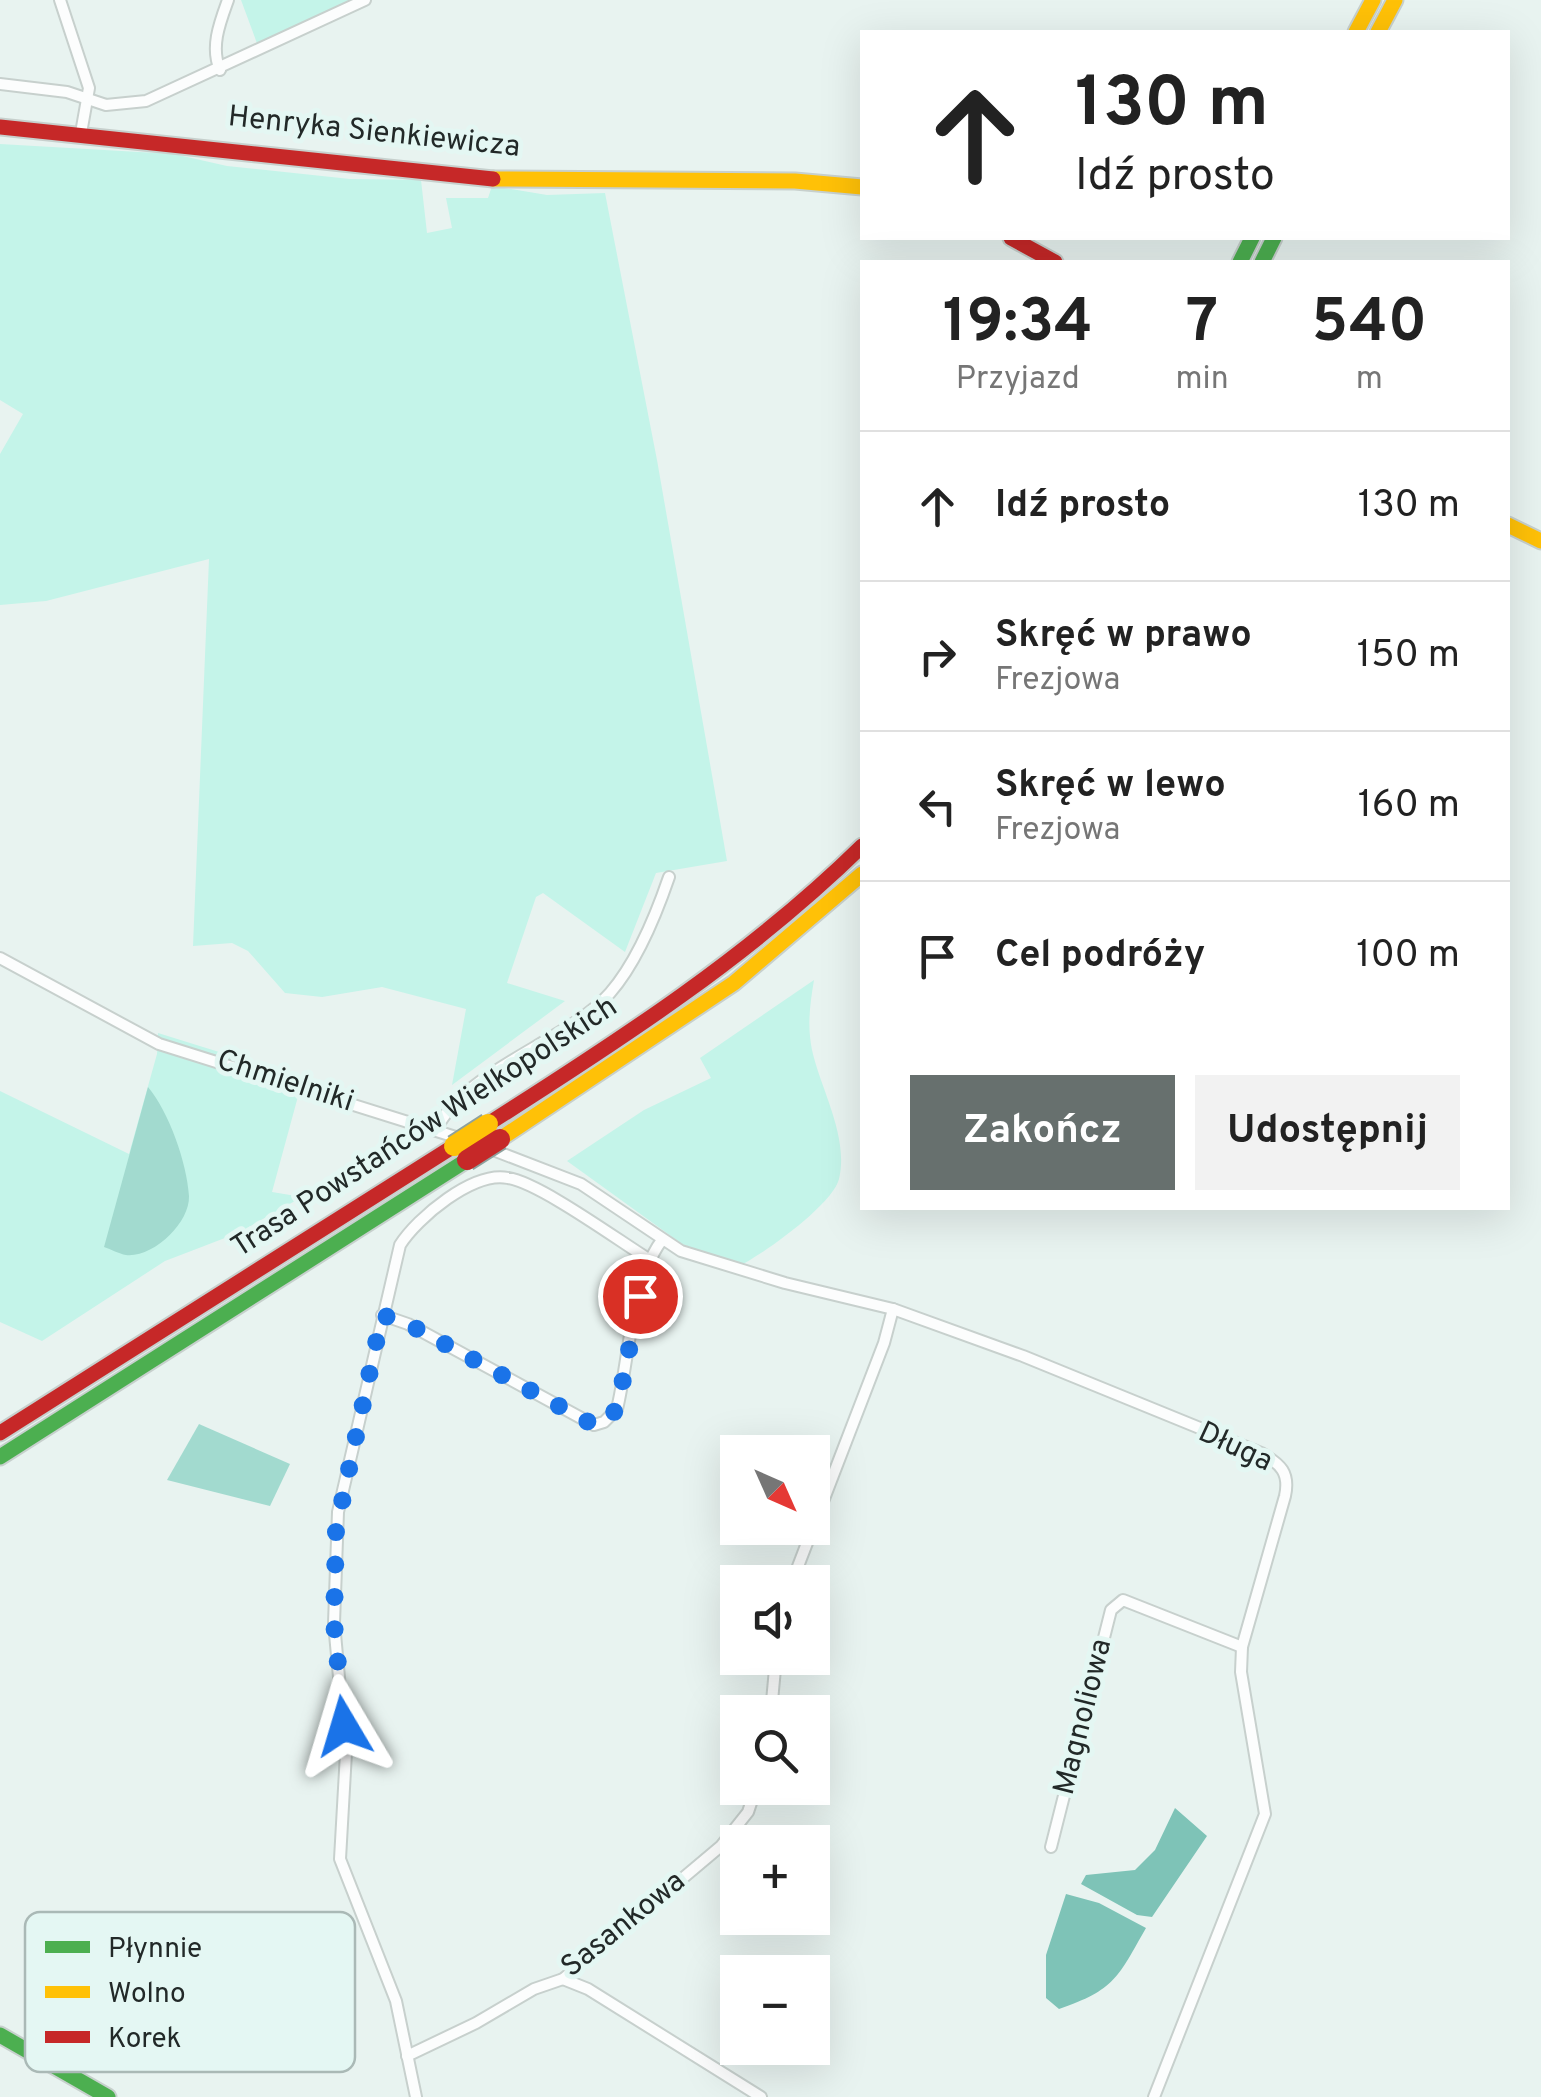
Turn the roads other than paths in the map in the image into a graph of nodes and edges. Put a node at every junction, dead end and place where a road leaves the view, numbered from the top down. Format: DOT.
graph roads {
  1 [pos="60,0"];
  2 [pos="228,0"];
  3 [pos="365,0"];
  4 [pos="1373,0"];
  5 [pos="1395,0"];
  6 [pos="1357,30"];
  7 [pos="1379,30"];
  8 [pos="220,70"];
  9 [pos="0,84"];
  10 [pos="90,100"];
  11 [pos="0,128"];
  12 [pos="80,133"];
  13 [pos="860,187"];
  14 [pos="1014,240"];
  15 [pos="1051,260"];
  16 [pos="1510,526"];
  17 [pos="1541,541"];
  18 [pos="860,848"];
  19 [pos="860,876"];
  20 [pos="669,877"];
  21 [pos="0,958"];
  22 [pos="436,1130"];
  23 [pos="494,1132"];
  24 [pos="460,1153"];
  25 [pos="581,1184"];
  26 [pos="662,1240"];
  27 [pos="650,1260"];
  28 [pos="893,1310"];
  29 [pos="382,1315"];
  30 [pos="0,1433"];
  31 [pos="0,1457"];
  32 [pos="798,1565"];
  33 [pos="1242,1647"];
  34 [pos="749,1805"];
  35 [pos="1050,1847"];
  36 [pos="563,1978"];
  37 [pos="0,2035"];
  38 [pos="25,2049"];
  39 [pos="407,2056"];
  40 [pos="64,2072"];
  41 [pos="108,2097"];
  42 [pos="416,2097"];
  43 [pos="761,2097"];
  44 [pos="1154,2097"];
  1 -- 10 [label="street"];
  2 -- 8 [label="street"];
  3 -- 8 [label="street"];
  4 -- 6 [label="main road"];
  5 -- 7 [label="main road"];
  8 -- 10 [label="street"];
  9 -- 10 [label="street"];
  10 -- 12 [label="street"];
  11 -- 12 [label="main road, Henryka Sienkiewicza"];
  12 -- 13 [label="main road, Henryka Sienkiewicza"];
  14 -- 15 [label="main road"];
  16 -- 17 [label="main road"];
  18 -- 23 [label="main road, Trasa Powstańców Wielkopolskich"];
  19 -- 23 [label="main road, Trasa Powstańców Wielkopolskich"];
  20 -- 22 [label="street"];
  21 -- 22 [label="street, Chmielniki"];
  22 -- 25 [label="street, Chmielniki"];
  23 -- 24 [label="main road, Trasa Powstańców Wielkopolskich, bridge"];
  24 -- 30 [label="main road, Trasa Powstańców Wielkopolskich"];
  24 -- 31 [label="main road, Trasa Powstańców Wielkopolskich"];
  25 -- 26 [label="street, Długa"];
  26 -- 27 [label="street"];
  26 -- 28 [label="street, Długa"];
  27 -- 29 [label="street"];
  27 -- 29 [label="street"];
  28 -- 32 [label="street"];
  28 -- 33 [label="street, Długa"];
  29 -- 39 [label="street"];
  33 -- 35 [label="street, Magnoliowa"];
  33 -- 44 [label="street, Długa"];
  34 -- 36 [label="street, Sasankowa"];
  36 -- 39 [label="street, Sasankowa"];
  36 -- 43 [label="street"];
  37 -- 38 [label="main road"];
  39 -- 42 [label="street"];
  40 -- 41 [label="main road"];
}
